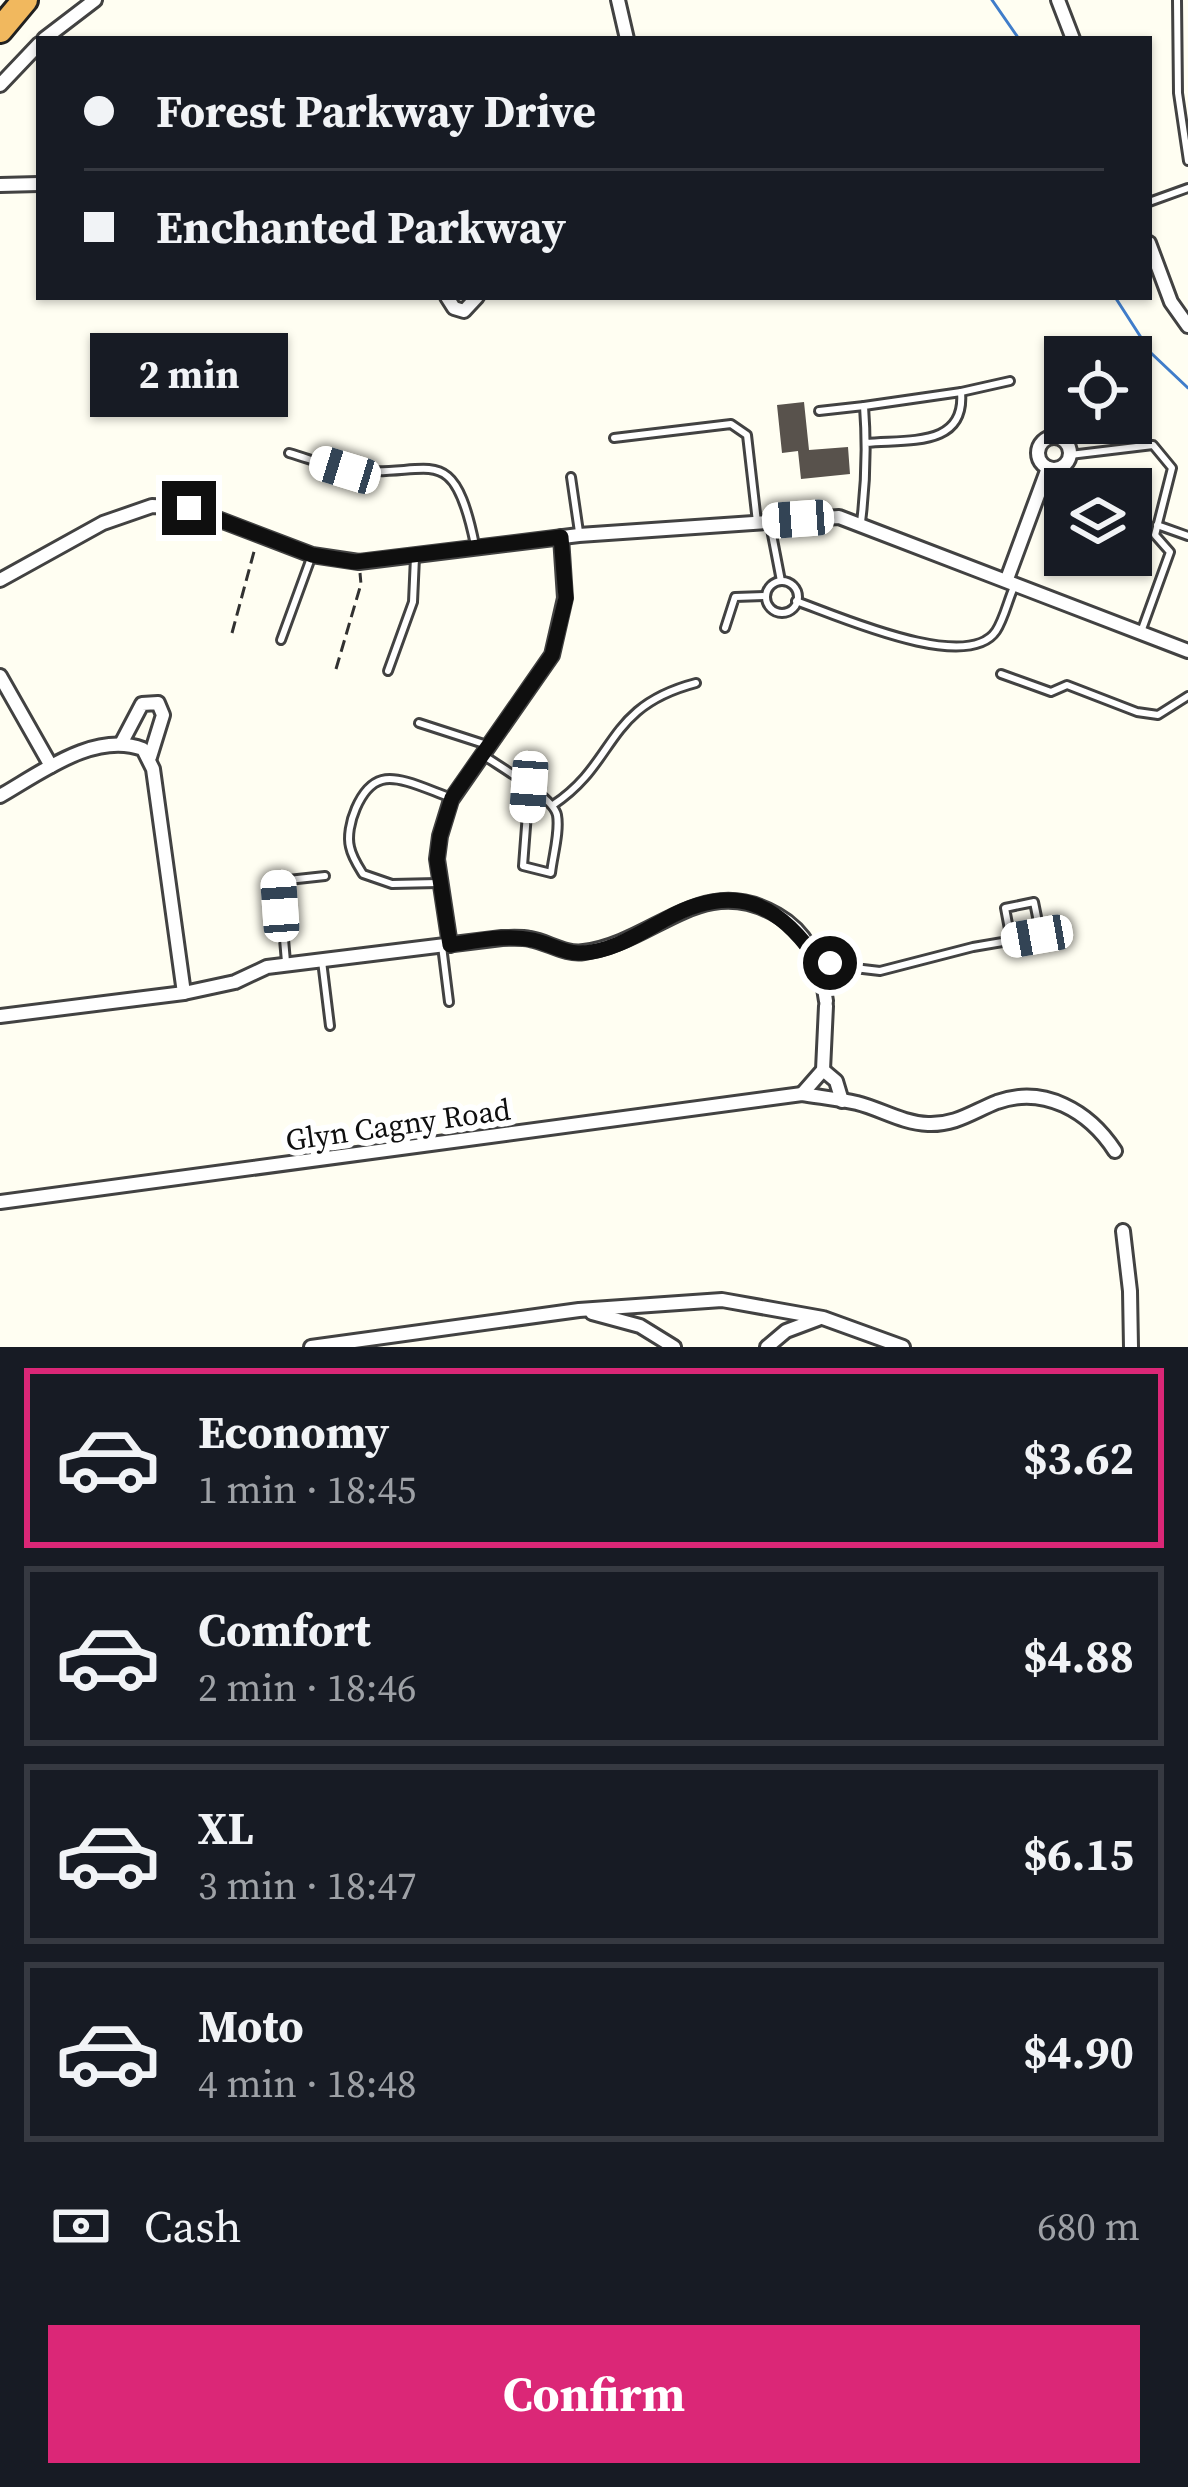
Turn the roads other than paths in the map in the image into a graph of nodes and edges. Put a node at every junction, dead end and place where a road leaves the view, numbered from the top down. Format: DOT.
graph roads {
  1 [pos="25,0"];
  2 [pos="95,0"];
  3 [pos="618,0"];
  4 [pos="1058,0"];
  5 [pos="1177,0"];
  6 [pos="0,30"];
  7 [pos="48,36"];
  8 [pos="626,36"];
  9 [pos="1072,36"];
  10 [pos="36,47"];
  11 [pos="0,85"];
  12 [pos="1188,161"];
  13 [pos="36,184"];
  14 [pos="0,185"];
  15 [pos="1188,188"];
  16 [pos="1152,201"];
  17 [pos="1152,251"];
  18 [pos="449,300"];
  19 [pos="474,300"];
  20 [pos="1188,324"];
  21 [pos="1010,381"];
  22 [pos="961,392"];
  23 [pos="864,406"];
  24 [pos="819,411"];
  25 [pos="614,438"];
  26 [pos="1044,441"];
  27 [pos="866,443"];
  28 [pos="1064,444"];
  29 [pos="290,453"];
  30 [pos="1070,455"];
  31 [pos="1048,468"];
  32 [pos="571,476"];
  33 [pos="1044,480"];
  34 [pos="763,521"];
  35 [pos="861,523"];
  36 [pos="1157,525"];
  37 [pos="579,536"];
  38 [pos="1188,536"];
  39 [pos="561,537"];
  40 [pos="476,548"];
  41 [pos="312,555"];
  42 [pos="415,557"];
  43 [pos="0,580"];
  44 [pos="781,581"];
  45 [pos="1011,581"];
  46 [pos="766,596"];
  47 [pos="796,601"];
  48 [pos="725,628"];
  49 [pos="1141,633"];
  50 [pos="280,640"];
  51 [pos="1188,651"];
  52 [pos="388,671"];
  53 [pos="1001,674"];
  54 [pos="0,676"];
  55 [pos="696,683"];
  56 [pos="1188,696"];
  57 [pos="419,723"];
  58 [pos="122,742"];
  59 [pos="487,751"];
  60 [pos="150,757"];
  61 [pos="51,766"];
  62 [pos="529,787"];
  63 [pos="0,796"];
  64 [pos="452,798"];
  65 [pos="553,805"];
  66 [pos="325,876"];
  67 [pos="440,883"];
  68 [pos="1011,940"];
  69 [pos="446,946"];
  70 [pos="322,961"];
  71 [pos="820,964"];
  72 [pos="286,965"];
  73 [pos="184,993"];
  74 [pos="449,1002"];
  75 [pos="0,1016"];
  76 [pos="330,1026"];
  77 [pos="823,1070"];
  78 [pos="802,1094"];
  79 [pos="842,1100"];
  80 [pos="1115,1150"];
  81 [pos="0,1202"];
  82 [pos="1123,1231"];
  83 [pos="579,1310"];
  84 [pos="824,1318"];
  85 [pos="892,1345"];
  86 [pos="311,1347"];
  87 [pos="674,1347"];
  88 [pos="767,1347"];
  89 [pos="1131,1347"];
  1 -- 6 [label="highway"];
  2 -- 7 [label="street"];
  3 -- 8 [label="street"];
  4 -- 9 [label="street"];
  5 -- 12 [label="lane"];
  10 -- 11 [label="street"];
  13 -- 14 [label="street"];
  15 -- 16 [label="lane"];
  17 -- 20 [label="street"];
  18 -- 19 [label="street"];
  21 -- 22 [label="lane"];
  22 -- 23 [label="lane"];
  22 -- 27 [label="lane"];
  23 -- 24 [label="lane"];
  23 -- 27 [label="lane"];
  25 -- 34 [label="lane"];
  26 -- 31 [label="street"];
  27 -- 35 [label="lane"];
  28 -- 30 [label="street"];
  29 -- 40 [label="lane"];
  30 -- 31 [label="street"];
  30 -- 36 [label="lane"];
  32 -- 37 [label="lane"];
  33 -- 45 [label="street"];
  34 -- 35 [label="street"];
  34 -- 37 [label="street"];
  34 -- 44 [label="lane"];
  35 -- 45 [label="street"];
  36 -- 38 [label="lane"];
  36 -- 49 [label="lane"];
  37 -- 39 [label="street"];
  39 -- 40 [label="street"];
  39 -- 59 [label="street"];
  40 -- 42 [label="street"];
  41 -- 42 [label="street"];
  41 -- 43 [label="street"];
  41 -- 50 [label="lane"];
  42 -- 52 [label="lane"];
  44 -- 46 [label="lane"];
  44 -- 47 [label="lane"];
  45 -- 47 [label="lane"];
  45 -- 49 [label="street"];
  46 -- 47 [label="lane"];
  46 -- 48 [label="lane"];
  49 -- 51 [label="street"];
  53 -- 56 [label="lane"];
  54 -- 61 [label="street"];
  55 -- 65 [label="lane"];
  57 -- 59 [label="lane"];
  58 -- 60 [label="street"];
  58 -- 60 [label="street"];
  58 -- 61 [label="street"];
  59 -- 62 [label="lane"];
  59 -- 64 [label="street"];
  60 -- 73 [label="street"];
  61 -- 63 [label="street"];
  62 -- 65 [label="lane"];
  62 -- 65 [label="lane"];
  64 -- 67 [label="street"];
  64 -- 67 [label="lane"];
  66 -- 72 [label="lane"];
  67 -- 69 [label="street"];
  68 -- 68 [label="lane"];
  68 -- 71 [label="lane"];
  69 -- 70 [label="street"];
  69 -- 71 [label="street"];
  69 -- 74 [label="lane"];
  70 -- 72 [label="street"];
  70 -- 76 [label="lane"];
  71 -- 77 [label="street"];
  72 -- 73 [label="street"];
  73 -- 75 [label="street"];
  77 -- 78 [label="street"];
  77 -- 79 [label="street"];
  78 -- 79 [label="street, Glyn Cagny Road"];
  78 -- 81 [label="street, Glyn Cagny Road"];
  79 -- 80 [label="street, Glyn Cagny Road"];
  82 -- 89 [label="street"];
  83 -- 84 [label="street"];
  83 -- 86 [label="street"];
  83 -- 87 [label="street"];
  84 -- 85 [label="street"];
  84 -- 88 [label="street"];
}
